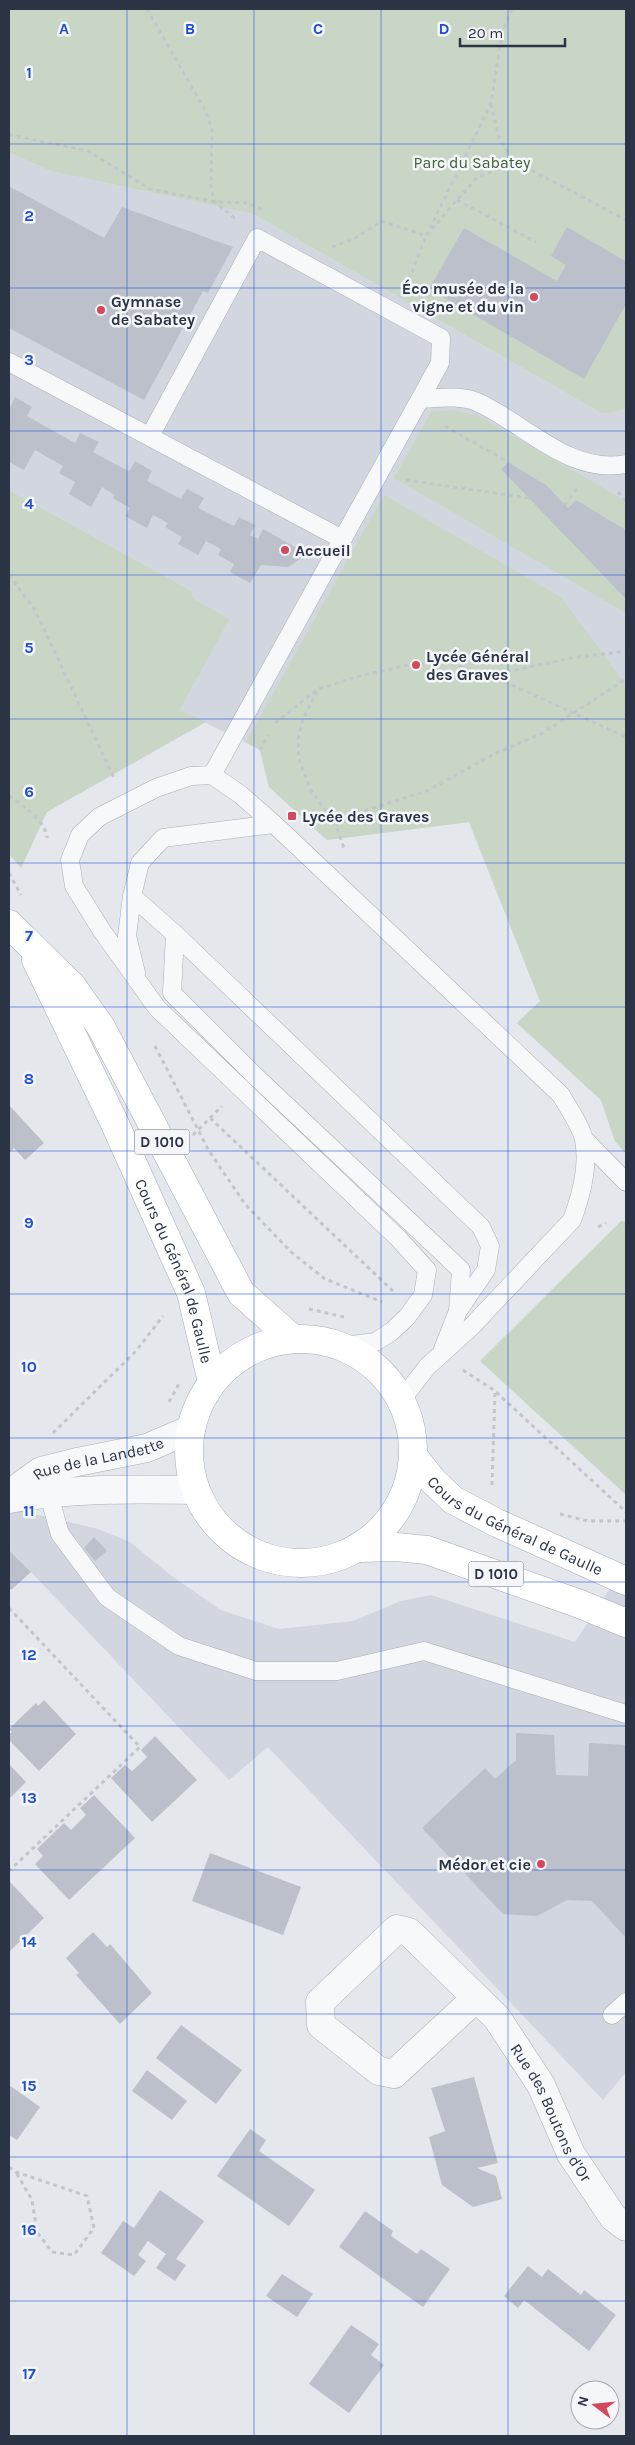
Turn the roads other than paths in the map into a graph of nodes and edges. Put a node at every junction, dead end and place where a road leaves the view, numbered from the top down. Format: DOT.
graph roads {
  1 [pos="9,362"];
  2 [pos="418,404"];
  3 [pos="150,436"];
  4 [pos="626,464"];
  5 [pos="342,539"];
  6 [pos="212,775"];
  7 [pos="274,824"];
  8 [pos="132,896"];
  9 [pos="9,924"];
  10 [pos="175,934"];
  11 [pos="30,946"];
  12 [pos="138,981"];
  13 [pos="584,1139"];
  14 [pos="626,1182"];
  15 [pos="458,1311"];
  16 [pos="293,1339"];
  17 [pos="344,1346"];
  18 [pos="442,1352"];
  19 [pos="212,1382"];
  20 [pos="402,1399"];
  21 [pos="191,1429"];
  22 [pos="414,1457"];
  23 [pos="45,1482"];
  24 [pos="195,1490"];
  25 [pos="9,1494"];
  26 [pos="9,1499"];
  27 [pos="361,1548"];
  28 [pos="626,1581"];
  29 [pos="626,1623"];
  30 [pos="626,1714"];
  31 [pos="476,1998"];
  32 [pos="626,2002"];
  33 [pos="612,2015"];
  34 [pos="626,2227"];
  1 -- 3 [label="lane"];
  2 -- 3 [label="lane"];
  2 -- 4 [label="lane"];
  2 -- 5 [label="lane"];
  3 -- 5 [label="lane"];
  5 -- 6 [label="lane"];
  6 -- 7 [label="lane"];
  6 -- 12 [label="lane"];
  7 -- 8 [label="lane"];
  7 -- 13 [label="lane"];
  8 -- 10 [label="lane"];
  8 -- 12 [label="lane"];
  9 -- 11 [label="main road, Cours du Général de Gaulle / D 1010"];
  10 -- 15 [label="lane"];
  10 -- 15 [label="lane"];
  11 -- 16 [label="main road, Cours du Général de Gaulle / D 1010"];
  11 -- 19 [label="main road, Cours du Général de Gaulle / D 1010"];
  12 -- 17 [label="lane"];
  13 -- 14 [label="lane"];
  13 -- 18 [label="lane"];
  15 -- 18 [label="lane"];
  16 -- 17 [label="main road"];
  16 -- 19 [label="main road"];
  17 -- 20 [label="main road"];
  18 -- 20 [label="lane"];
  19 -- 21 [label="main road"];
  20 -- 22 [label="main road"];
  21 -- 23 [label="street, Rue de la Landette"];
  21 -- 24 [label="main road"];
  22 -- 27 [label="main road"];
  22 -- 28 [label="main road, Cours du Général de Gaulle"];
  23 -- 24 [label="street, Rue de la Landette"];
  23 -- 25 [label="street, Rue de la Landette"];
  23 -- 26 [label="street, Rue de la Landette"];
  23 -- 30 [label="lane"];
  24 -- 27 [label="main road"];
  27 -- 29 [label="main road, D 1010"];
  31 -- 31 [label="street, Rue des Boutons d'Or"];
  31 -- 34 [label="street, Rue des Boutons d'Or"];
  32 -- 33 [label="lane"];
}
